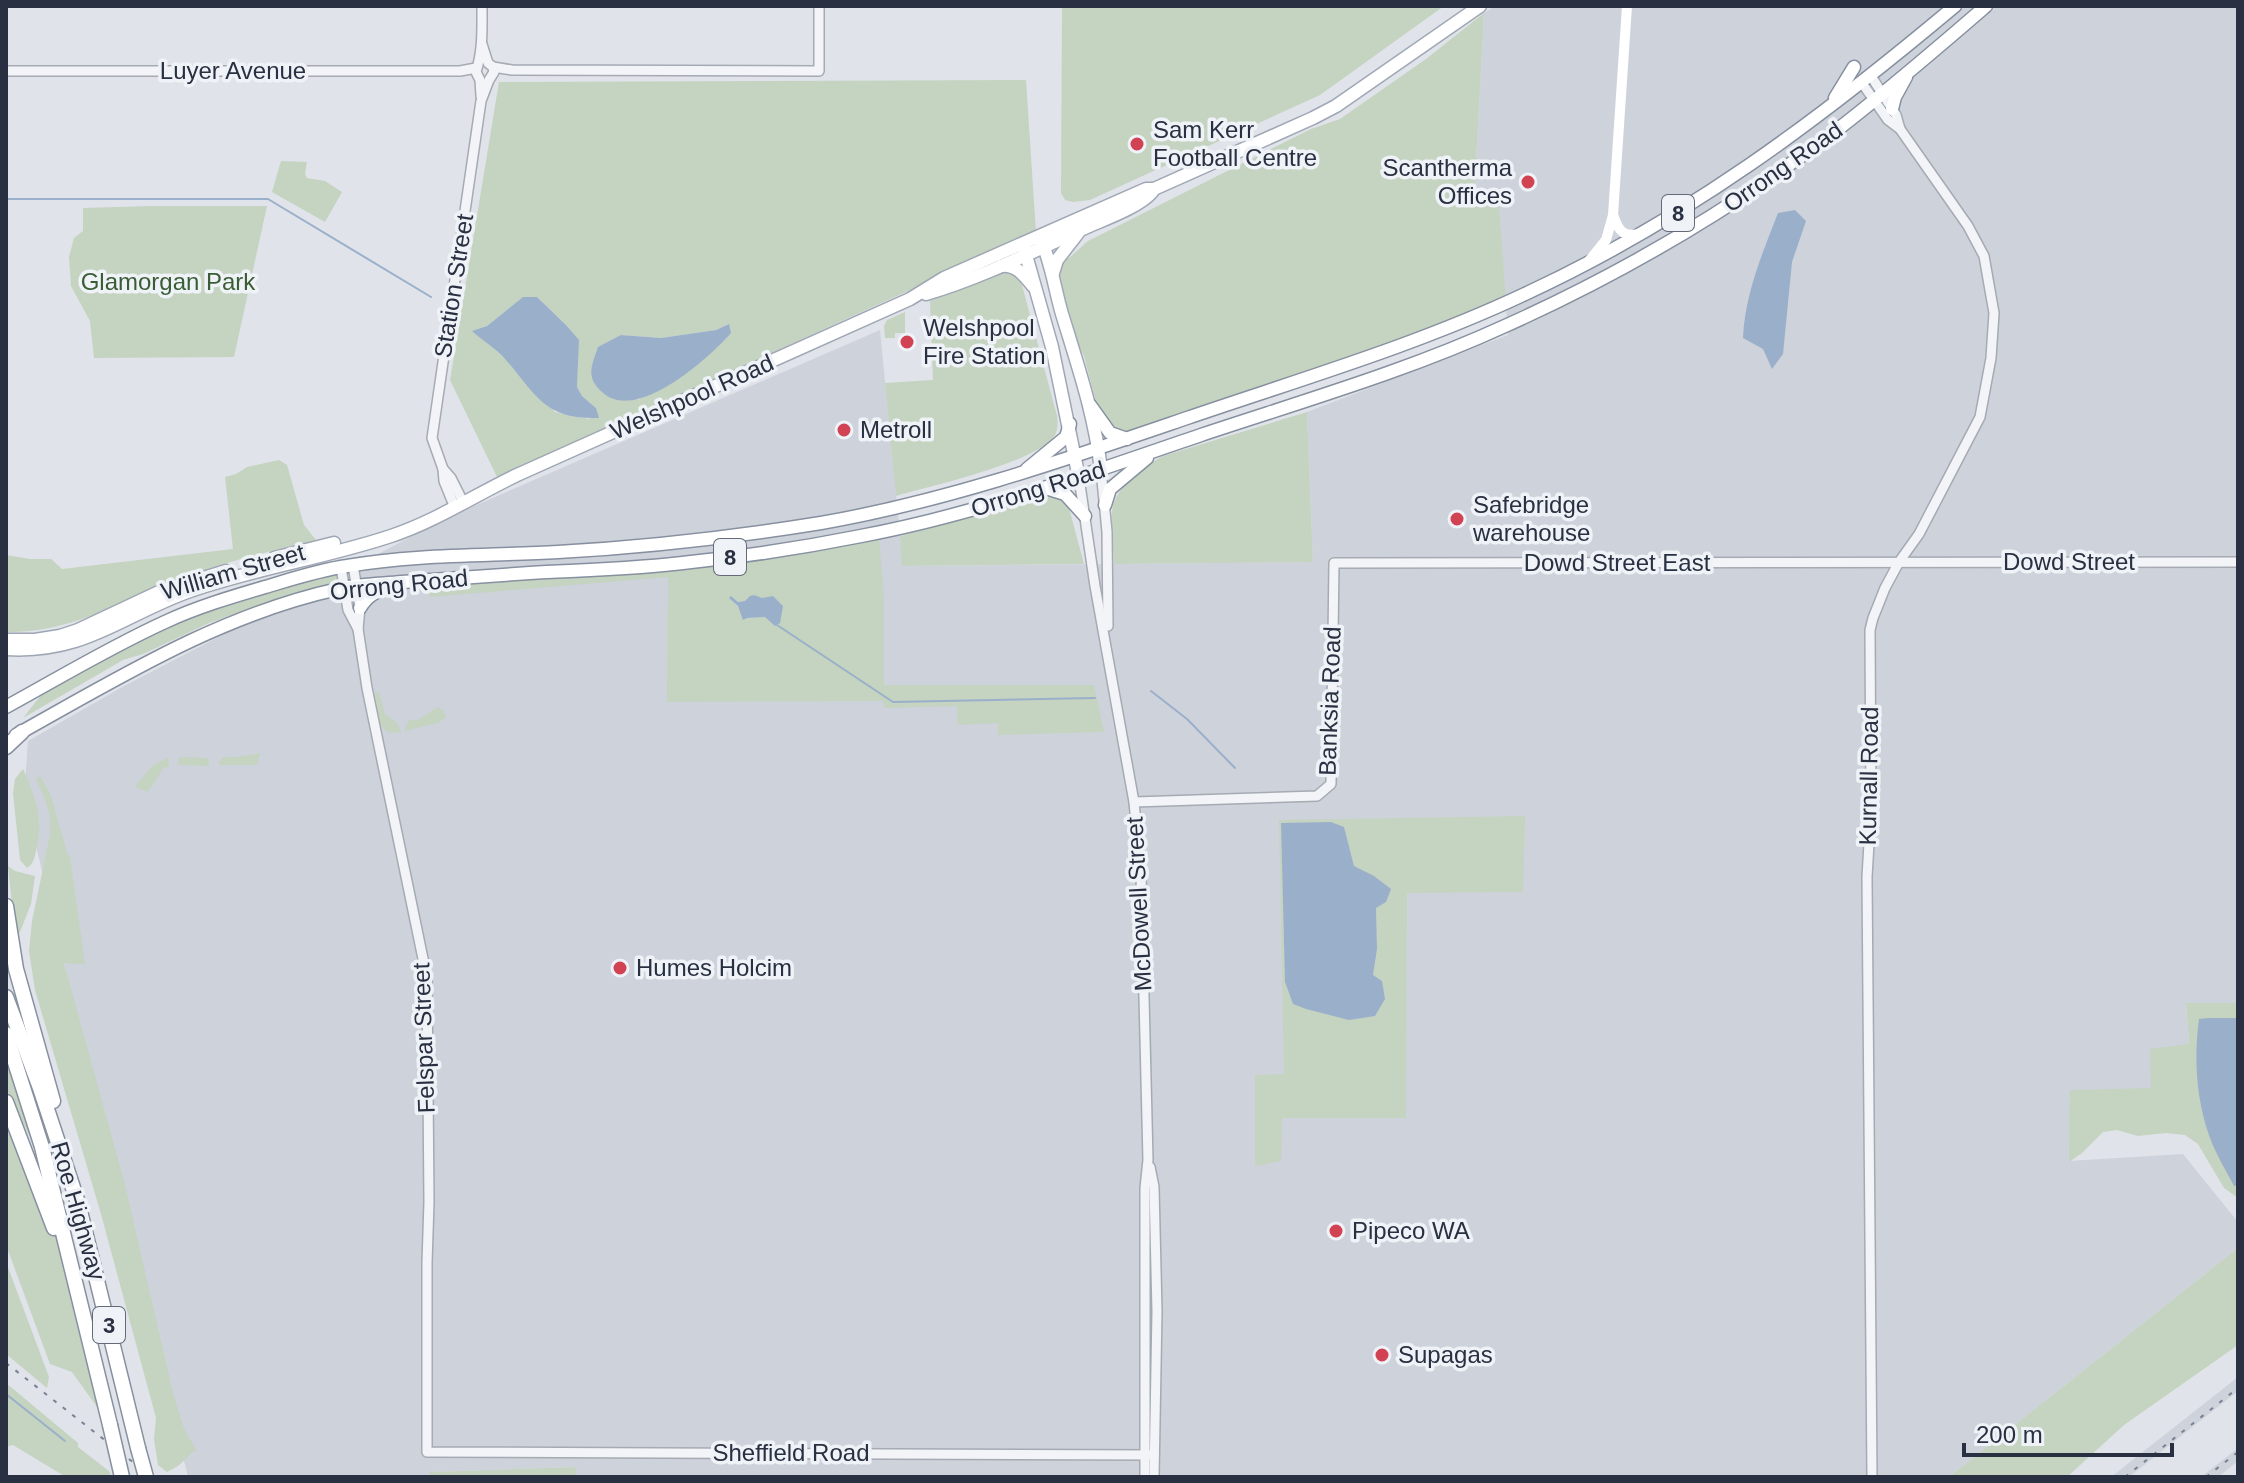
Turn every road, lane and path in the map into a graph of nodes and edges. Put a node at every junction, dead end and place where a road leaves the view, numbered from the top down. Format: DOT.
graph roads {
  1 [pos="482,6"];
  2 [pos="819,6"];
  3 [pos="1480,6"];
  4 [pos="1627,6"];
  5 [pos="1955,6"];
  6 [pos="1986,6"];
  7 [pos="1854,67"];
  8 [pos="6,71"];
  9 [pos="1910,71"];
  10 [pos="484,72"];
  11 [pos="1866,80"];
  12 [pos="1878,97"];
  13 [pos="1892,109"];
  14 [pos="1826,111"];
  15 [pos="1900,129"];
  16 [pos="1154,189"];
  17 [pos="1613,215"];
  18 [pos="1080,230"];
  19 [pos="1640,234"];
  20 [pos="1042,241"];
  21 [pos="1024,249"];
  22 [pos="1587,263"];
  23 [pos="1001,266"];
  24 [pos="1053,273"];
  25 [pos="1037,292"];
  26 [pos="910,299"];
  27 [pos="1090,405"];
  28 [pos="1070,424"];
  29 [pos="1128,439"];
  30 [pos="1099,449"];
  31 [pos="1156,451"];
  32 [pos="1076,457"];
  33 [pos="1101,470"];
  34 [pos="1018,475"];
  35 [pos="1079,478"];
  36 [pos="1046,489"];
  37 [pos="458,503"];
  38 [pos="1105,505"];
  39 [pos="1085,516"];
  40 [pos="1899,562"];
  41 [pos="2238,562"];
  42 [pos="1334,563"];
  43 [pos="347,566"];
  44 [pos="408,582"];
  45 [pos="350,587"];
  46 [pos="360,608"];
  47 [pos="358,629"];
  48 [pos="6,640"];
  49 [pos="6,649"];
  50 [pos="1108,649"];
  51 [pos="6,707"];
  52 [pos="22,732"];
  53 [pos="6,741"];
  54 [pos="6,747"];
  55 [pos="1134,802"];
  56 [pos="6,906"];
  57 [pos="6,997"];
  58 [pos="6,1034"];
  59 [pos="6,1102"];
  60 [pos="78,1203"];
  61 [pos="77,1288"];
  62 [pos="427,1452"];
  63 [pos="1149,1455"];
  64 [pos="122,1477"];
  65 [pos="146,1477"];
  66 [pos="1145,1477"];
  67 [pos="1154,1477"];
  68 [pos="1872,1477"];
  1 -- 10 [label="street, Station Street"];
  2 -- 10 [label="street"];
  3 -- 16 [label="main road, Welshpool Road"];
  4 -- 17 [label="main road"];
  5 -- 11 [label="main road, Orrong Road / 8"];
  6 -- 9 [label="main road, Orrong Road / 8"];
  7 -- 14 [label="main road"];
  8 -- 10 [label="street, Luyer Avenue"];
  9 -- 12 [label="main road, Orrong Road / 8"];
  9 -- 13 [label="main road"];
  10 -- 37 [label="street, Station Street"];
  11 -- 12 [label="street, Kurnall Road"];
  11 -- 14 [label="main road, Orrong Road / 8"];
  12 -- 13 [label="street, Kurnall Road"];
  12 -- 15 [label="street, Kurnall Road"];
  12 -- 31 [label="main road, Orrong Road / 8"];
  13 -- 15 [label="street, Kurnall Road"];
  14 -- 19 [label="main road, Orrong Road / 8"];
  15 -- 40 [label="street, Kurnall Road"];
  16 -- 18 [label="main road, Welshpool Road"];
  16 -- 20 [label="main road, Welshpool Road"];
  17 -- 19 [label="main road"];
  17 -- 22 [label="main road"];
  18 -- 20 [label="main road, Welshpool Road"];
  18 -- 24 [label="main road"];
  19 -- 22 [label="main road, Orrong Road / 8"];
  20 -- 21 [label="main road, Welshpool Road"];
  20 -- 24 [label="main road, McDowell Street"];
  21 -- 23 [label="main road, Welshpool Road"];
  21 -- 25 [label="main road, McDowell Street"];
  21 -- 26 [label="main road, Welshpool Road"];
  22 -- 29 [label="main road, Orrong Road / 8"];
  23 -- 25 [label="main road"];
  23 -- 26 [label="main road, Welshpool Road"];
  24 -- 27 [label="main road, McDowell Street"];
  25 -- 28 [label="main road, McDowell Street"];
  26 -- 37 [label="main road, Welshpool Road"];
  27 -- 29 [label="main road"];
  27 -- 30 [label="main road, McDowell Street"];
  28 -- 32 [label="main road, McDowell Street"];
  28 -- 34 [label="main road"];
  29 -- 30 [label="main road, Orrong Road / 8"];
  30 -- 32 [label="main road, Orrong Road / 8"];
  30 -- 33 [label="main road, McDowell Street"];
  31 -- 33 [label="main road, Orrong Road / 8"];
  31 -- 38 [label="main road"];
  32 -- 34 [label="main road, Orrong Road / 8"];
  32 -- 35 [label="main road, McDowell Street"];
  33 -- 35 [label="main road, Orrong Road / 8"];
  33 -- 38 [label="street, McDowell Street"];
  34 -- 43 [label="main road, Orrong Road / 8"];
  35 -- 36 [label="main road, Orrong Road / 8"];
  35 -- 39 [label="street, McDowell Street"];
  36 -- 39 [label="main road"];
  36 -- 44 [label="main road, Orrong Road / 8"];
  37 -- 48 [label="main road, William Street"];
  37 -- 49 [label="main road, William Street"];
  38 -- 50 [label="street, McDowell Street"];
  39 -- 50 [label="street, McDowell Street"];
  40 -- 41 [label="street, Dowd Street"];
  40 -- 42 [label="street, Dowd Street East"];
  40 -- 68 [label="street, Kurnall Road"];
  42 -- 55 [label="street, Banksia Road"];
  43 -- 45 [label="street, Felspar Street"];
  43 -- 51 [label="main road, Orrong Road / 8"];
  44 -- 45 [label="main road, Orrong Road / 8"];
  44 -- 46 [label="main road"];
  45 -- 46 [label="street, Felspar Street"];
  45 -- 47 [label="street, Felspar Street"];
  45 -- 52 [label="main road, Orrong Road / 8"];
  46 -- 47 [label="street, Felspar Street"];
  47 -- 62 [label="street, Felspar Street"];
  50 -- 55 [label="street, McDowell Street"];
  52 -- 53 [label="main road, Orrong Road / 8"];
  52 -- 54 [label="highway"];
  55 -- 63 [label="street, McDowell Street"];
  56 -- 60 [label="highway"];
  57 -- 60 [label="highway, Roe Highway / 3"];
  58 -- 61 [label="highway, Roe Highway / 3"];
  59 -- 61 [label="highway"];
  60 -- 65 [label="highway, Roe Highway / 3, bridge"];
  61 -- 64 [label="highway, Roe Highway / 3, bridge"];
  62 -- 63 [label="street, Sheffield Road"];
  63 -- 66 [label="street, McDowell Street"];
  63 -- 67 [label="street, McDowell Street"];
}
